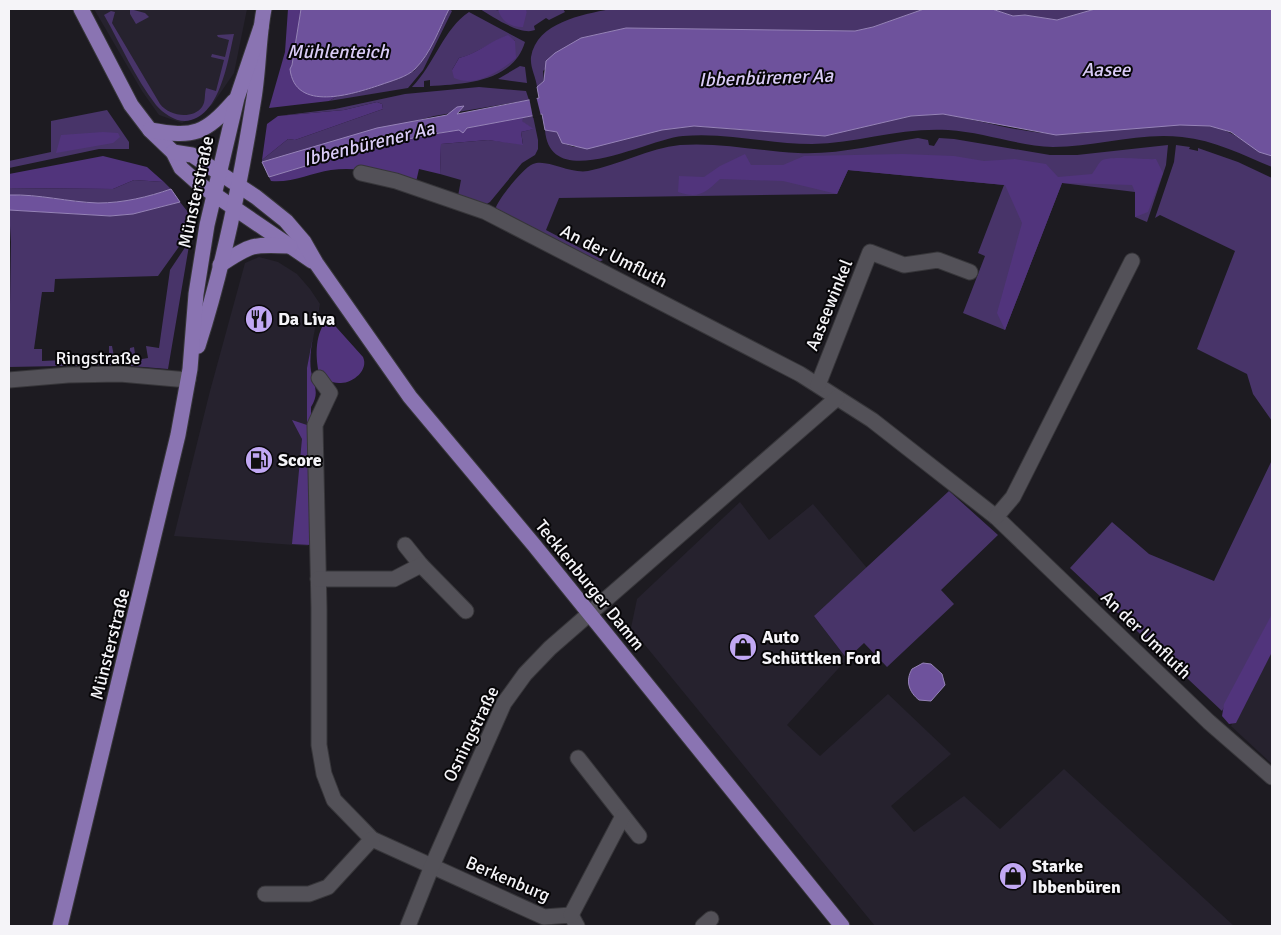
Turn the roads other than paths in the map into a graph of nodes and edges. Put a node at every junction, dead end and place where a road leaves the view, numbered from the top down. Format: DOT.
graph roads {
  1 [pos="81,9"];
  2 [pos="264,9"];
  3 [pos="261,27"];
  4 [pos="237,98"];
  5 [pos="150,130"];
  6 [pos="173,152"];
  7 [pos="219,174"];
  8 [pos="361,174"];
  9 [pos="237,186"];
  10 [pos="214,194"];
  11 [pos="233,206"];
  12 [pos="291,246"];
  13 [pos="1132,261"];
  14 [pos="316,263"];
  15 [pos="220,265"];
  16 [pos="970,272"];
  17 [pos="189,374"];
  18 [pos="319,378"];
  19 [pos="9,380"];
  20 [pos="818,385"];
  21 [pos="838,398"];
  22 [pos="996,517"];
  23 [pos="405,545"];
  24 [pos="421,565"];
  25 [pos="318,579"];
  26 [pos="466,611"];
  27 [pos="590,614"];
  28 [pos="578,758"];
  29 [pos="1272,777"];
  30 [pos="623,816"];
  31 [pos="639,836"];
  32 [pos="372,839"];
  33 [pos="432,866"];
  34 [pos="265,894"];
  35 [pos="574,920"];
  36 [pos="60,926"];
  37 [pos="408,926"];
  38 [pos="842,926"];
  1 -- 5 [label="main road, Tecklenburger Damm"];
  2 -- 3 [label="main road, Münsterstraße"];
  3 -- 4 [label="main road, Münsterstraße"];
  3 -- 9 [label="main road, Münsterstraße"];
  4 -- 5 [label="main road"];
  4 -- 7 [label="main road, Münsterstraße"];
  5 -- 6 [label="main road, Tecklenburger Damm"];
  6 -- 7 [label="main road, Tecklenburger Damm"];
  6 -- 10 [label="main road, Tecklenburger Damm"];
  7 -- 9 [label="main road, Tecklenburger Damm"];
  7 -- 10 [label="main road, Münsterstraße"];
  8 -- 20 [label="street, An der Umfluth"];
  9 -- 11 [label="main road, Münsterstraße"];
  9 -- 14 [label="main road, Tecklenburger Damm"];
  10 -- 11 [label="main road, Tecklenburger Damm"];
  10 -- 17 [label="main road, Münsterstraße"];
  11 -- 12 [label="main road, Tecklenburger Damm"];
  11 -- 15 [label="main road, Münsterstraße"];
  12 -- 14 [label="main road, Tecklenburger Damm"];
  12 -- 15 [label="main road"];
  13 -- 22 [label="street"];
  14 -- 27 [label="main road, Tecklenburger Damm"];
  15 -- 17 [label="main road, Münsterstraße"];
  16 -- 20 [label="street, Aaseewinkel"];
  17 -- 19 [label="street, Ringstraße"];
  17 -- 36 [label="main road, Münsterstraße"];
  18 -- 25 [label="street"];
  20 -- 21 [label="street, An der Umfluth"];
  21 -- 22 [label="street, An der Umfluth"];
  21 -- 27 [label="street"];
  22 -- 29 [label="street, An der Umfluth"];
  23 -- 24 [label="street"];
  24 -- 25 [label="street"];
  24 -- 26 [label="street"];
  25 -- 32 [label="street"];
  27 -- 33 [label="street, Osningstraße"];
  27 -- 38 [label="main road, Tecklenburger Damm"];
  28 -- 30 [label="street"];
  30 -- 31 [label="street"];
  30 -- 35 [label="street, Berkenburg"];
  32 -- 33 [label="street"];
  32 -- 34 [label="street"];
  33 -- 35 [label="street, Berkenburg"];
  33 -- 37 [label="street, Osningstraße"];
}
